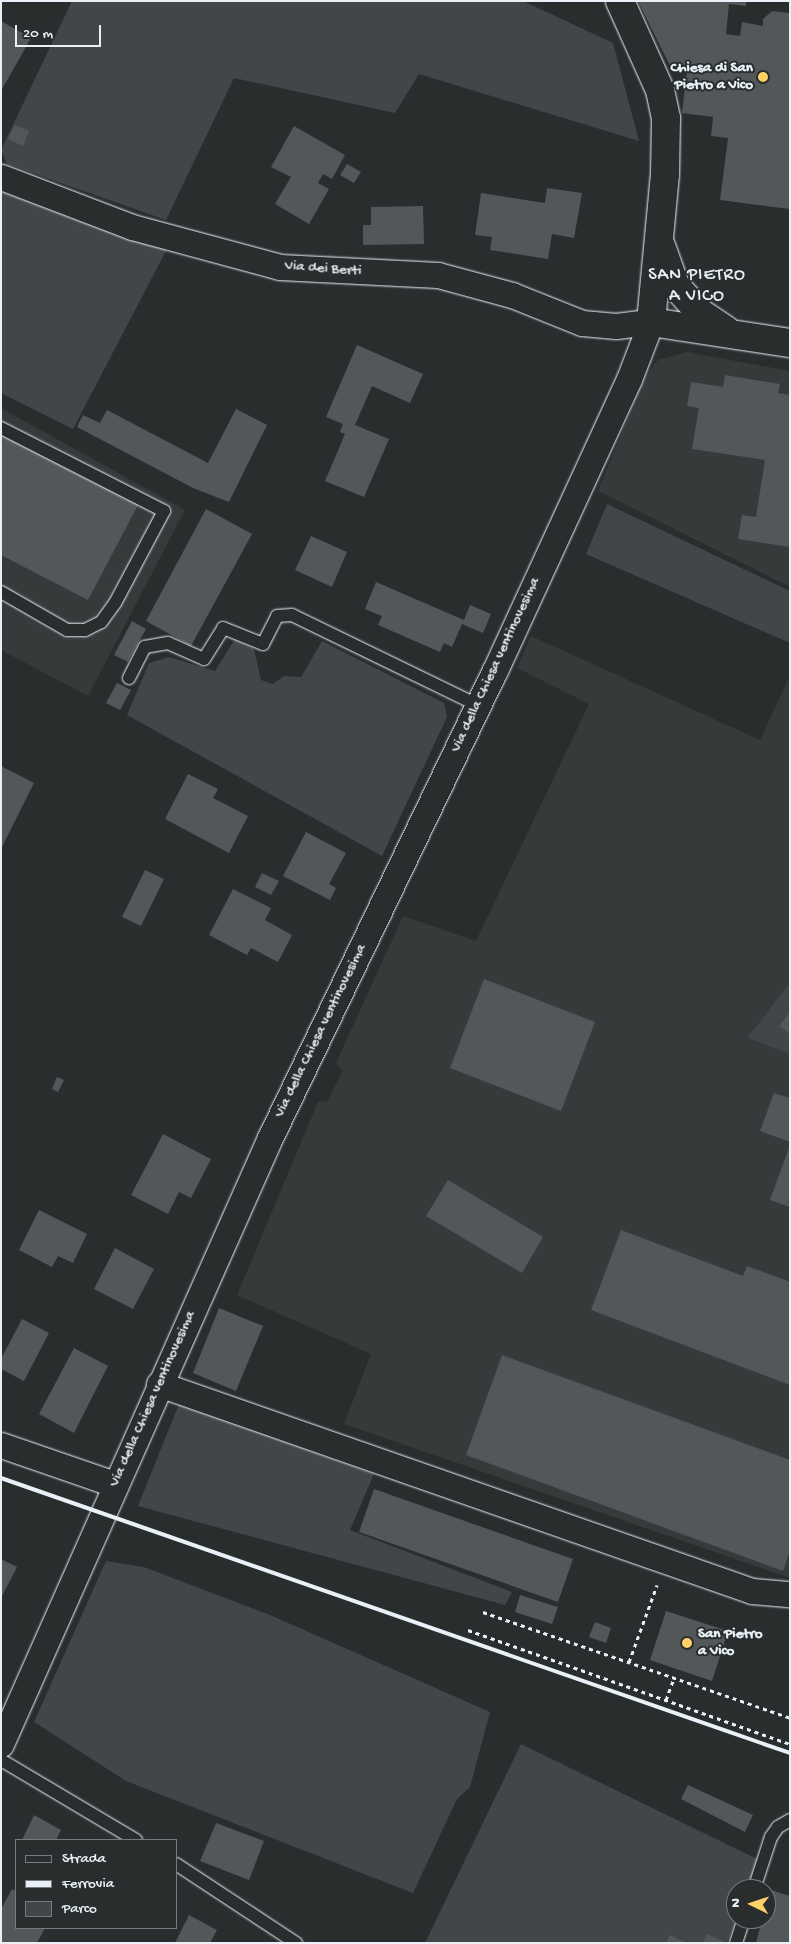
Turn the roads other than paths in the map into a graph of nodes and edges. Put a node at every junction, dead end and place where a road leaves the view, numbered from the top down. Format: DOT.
graph roads {
  1 [pos="620,1"];
  2 [pos="1,177"];
  3 [pos="659,237"];
  4 [pos="651,322"];
  5 [pos="731,334"];
  6 [pos="790,343"];
  7 [pos="1,428"];
  8 [pos="1,592"];
  9 [pos="129,678"];
  10 [pos="477,706"];
  11 [pos="160,1384"];
  12 [pos="1,1445"];
  13 [pos="114,1484"];
  14 [pos="790,1594"];
  15 [pos="1,1744"];
  16 [pos="1,1760"];
  17 [pos="790,1820"];
  18 [pos="134,1839"];
  19 [pos="178,1865"];
  20 [pos="757,1879"];
  21 [pos="741,1929"];
  22 [pos="296,1943"];
  23 [pos="736,1943"];
  1 -- 3 [label="street"];
  2 -- 4 [label="street, Via dei Berti"];
  3 -- 4 [label="street"];
  3 -- 5 [label="street"];
  4 -- 5 [label="street"];
  4 -- 10 [label="street, Via della Chiesa ventinovesima"];
  5 -- 6 [label="street"];
  7 -- 8 [label="lane"];
  9 -- 10 [label="lane"];
  10 -- 11 [label="street, Via della Chiesa ventinovesima"];
  11 -- 13 [label="street, Via della Chiesa ventinovesima"];
  11 -- 14 [label="street"];
  12 -- 13 [label="street"];
  13 -- 15 [label="street, Via della Chiesa ventinovesima"];
  16 -- 18 [label="lane"];
  17 -- 20 [label="lane"];
  19 -- 22 [label="lane"];
  21 -- 23 [label="lane"];
}
